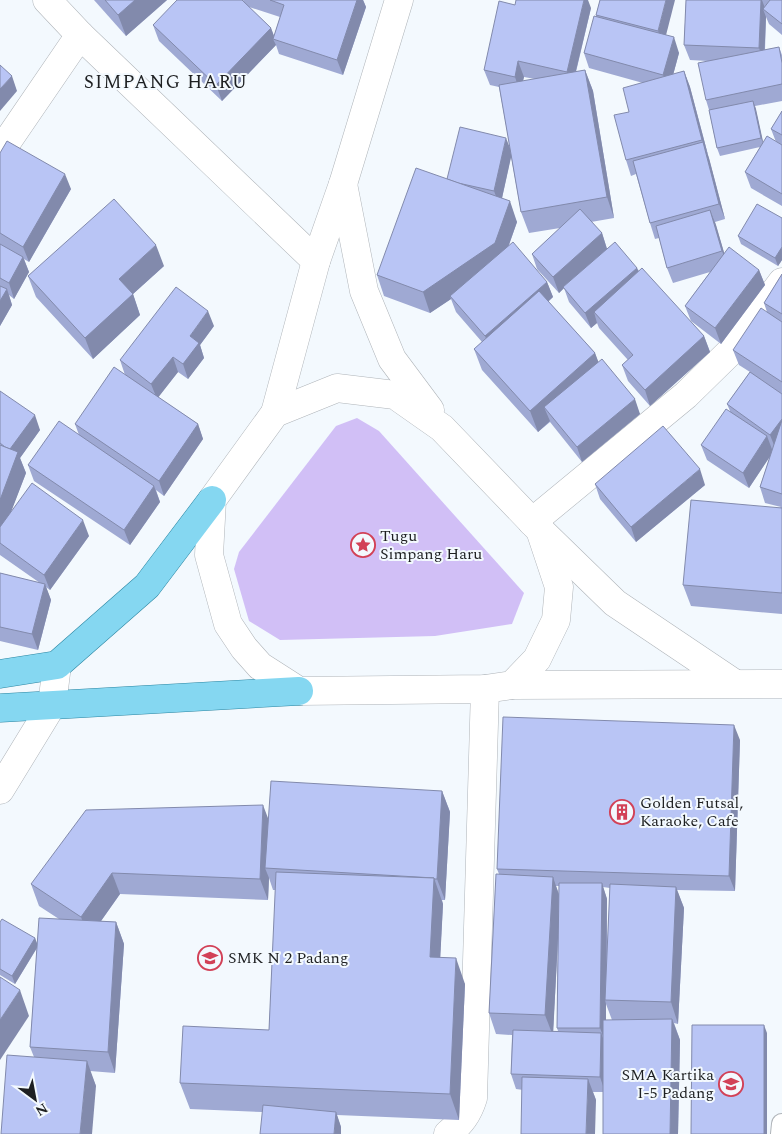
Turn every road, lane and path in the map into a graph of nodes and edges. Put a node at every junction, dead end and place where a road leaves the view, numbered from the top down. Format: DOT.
graph roads {
  1 [pos="47,0"];
  2 [pos="399,0"];
  3 [pos="80,34"];
  4 [pos="0,152"];
  5 [pos="343,184"];
  6 [pos="316,261"];
  7 [pos="782,282"];
  8 [pos="275,413"];
  9 [pos="442,428"];
  10 [pos="212,500"];
  11 [pos="536,526"];
  12 [pos="57,665"];
  13 [pos="0,674"];
  14 [pos="734,683"];
  15 [pos="782,684"];
  16 [pos="512,686"];
  17 [pos="485,689"];
  18 [pos="299,691"];
  19 [pos="52,705"];
  20 [pos="0,708"];
  21 [pos="0,790"];
  22 [pos="782,1124"];
  23 [pos="448,1134"];
  24 [pos="781,1134"];
  1 -- 3 [label="street"];
  2 -- 5 [label="street"];
  3 -- 4 [label="street"];
  3 -- 6 [label="street"];
  5 -- 6 [label="street"];
  5 -- 9 [label="street"];
  6 -- 8 [label="street"];
  7 -- 11 [label="street"];
  8 -- 9 [label="street"];
  8 -- 10 [label="street"];
  9 -- 11 [label="street"];
  10 -- 12 [label="main road"];
  10 -- 18 [label="street"];
  11 -- 14 [label="street"];
  11 -- 16 [label="street"];
  12 -- 13 [label="main road"];
  12 -- 19 [label="street"];
  14 -- 15 [label="street"];
  14 -- 16 [label="street"];
  16 -- 17 [label="street"];
  17 -- 18 [label="street"];
  17 -- 23 [label="street"];
  18 -- 19 [label="main road"];
  19 -- 20 [label="main road"];
  19 -- 21 [label="street"];
  22 -- 24 [label="lane"];
}
